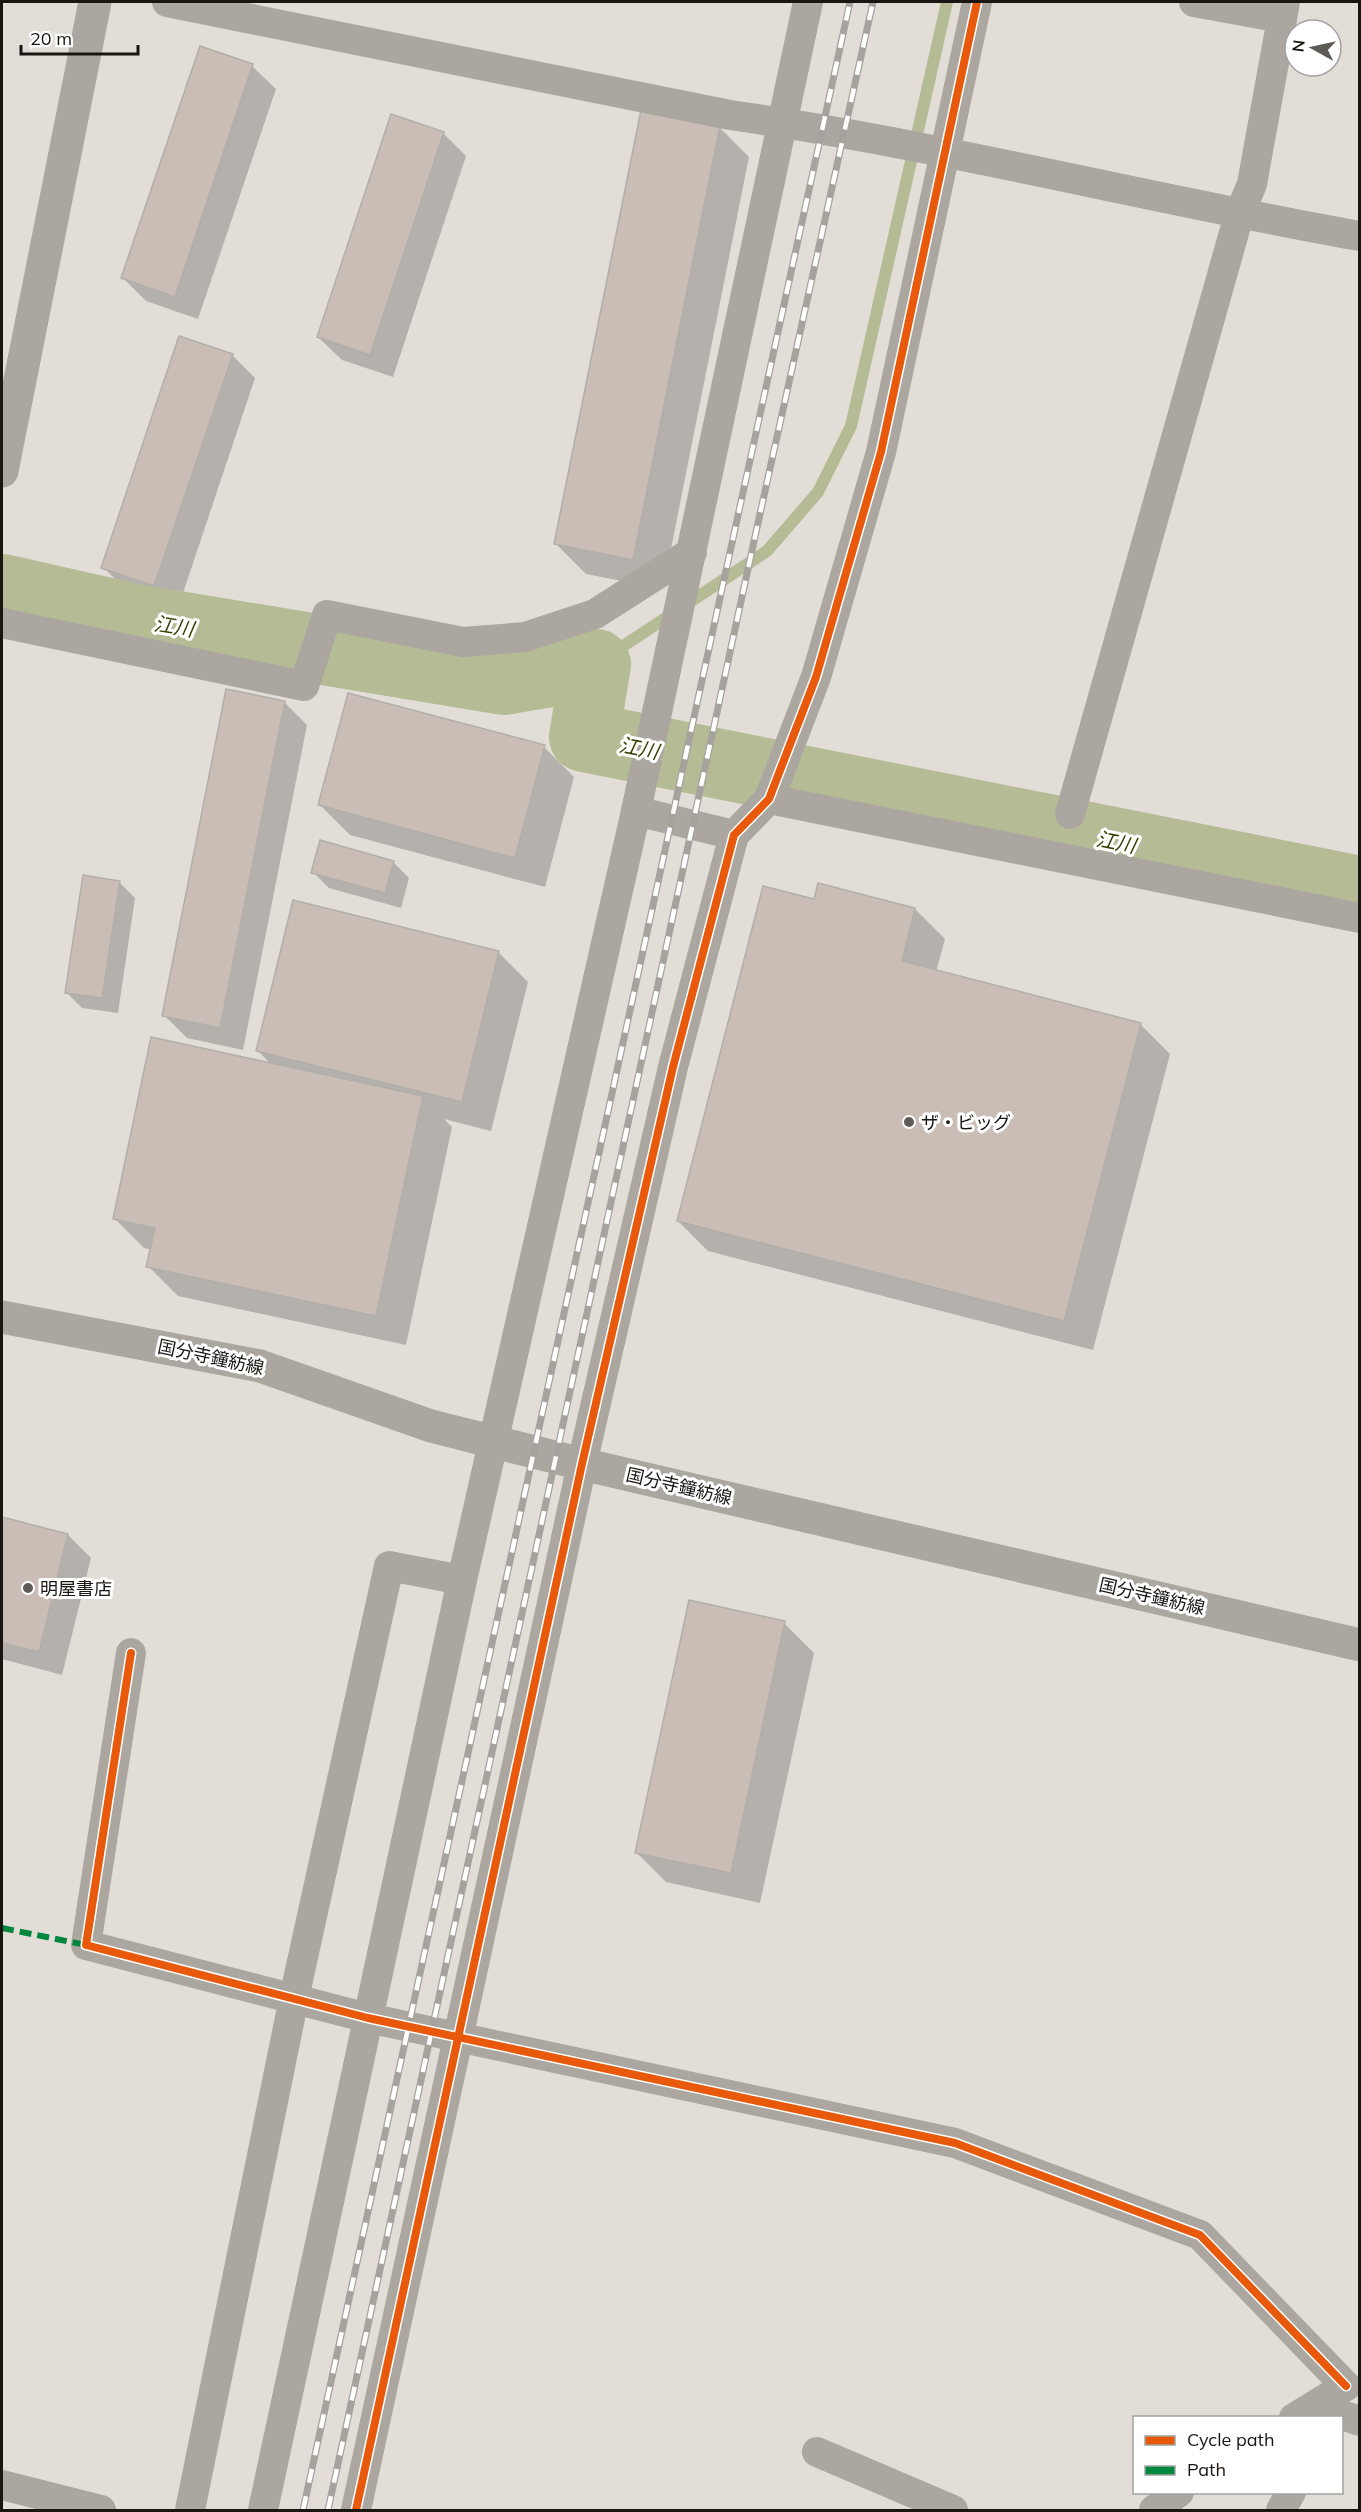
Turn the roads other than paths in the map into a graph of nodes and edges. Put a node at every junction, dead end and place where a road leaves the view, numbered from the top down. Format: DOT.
graph roads {
  1 [pos="95,2"];
  2 [pos="167,2"];
  3 [pos="808,2"];
  4 [pos="977,2"];
  5 [pos="1194,2"];
  6 [pos="1284,10"];
  7 [pos="782,122"];
  8 [pos="944,153"];
  9 [pos="1239,215"];
  10 [pos="1359,236"];
  11 [pos="2,471"];
  12 [pos="692,552"];
  13 [pos="2,623"];
  14 [pos="769,799"];
  15 [pos="636,811"];
  16 [pos="1070,814"];
  17 [pos="734,835"];
  18 [pos="1359,918"];
  19 [pos="2,1317"];
  20 [pos="495,1441"];
  21 [pos="582,1464"];
  22 [pos="462,1580"];
  23 [pos="1359,1645"];
  24 [pos="131,1653"];
  25 [pos="294,1998"];
  26 [pos="368,2018"];
  27 [pos="459,2037"];
  28 [pos="1347,2400"];
  29 [pos="1300,2416"];
  30 [pos="816,2452"];
  31 [pos="2,2485"];
  32 [pos="1178,2494"];
  33 [pos="1290,2494"];
  34 [pos="101,2511"];
  35 [pos="190,2511"];
  36 [pos="263,2511"];
  37 [pos="356,2511"];
  38 [pos="953,2511"];
  39 [pos="1154,2511"];
  40 [pos="1281,2511"];
  1 -- 11 [label="street"];
  2 -- 7 [label="street"];
  3 -- 7 [label="street"];
  4 -- 8 [label="street"];
  5 -- 6 [label="street"];
  6 -- 9 [label="street"];
  7 -- 8 [label="street"];
  7 -- 12 [label="street"];
  8 -- 9 [label="street"];
  8 -- 14 [label="street"];
  9 -- 10 [label="street"];
  9 -- 16 [label="street"];
  12 -- 13 [label="street"];
  12 -- 15 [label="street"];
  14 -- 17 [label="street"];
  14 -- 18 [label="street"];
  15 -- 17 [label="street"];
  15 -- 20 [label="street"];
  17 -- 21 [label="street"];
  19 -- 20 [label="street, 国分寺鐘紡線"];
  20 -- 21 [label="street, 国分寺鐘紡線"];
  20 -- 22 [label="street"];
  21 -- 23 [label="street, 国分寺鐘紡線"];
  21 -- 27 [label="street"];
  22 -- 25 [label="street"];
  22 -- 26 [label="street"];
  24 -- 25 [label="street"];
  25 -- 26 [label="street"];
  25 -- 35 [label="street"];
  26 -- 27 [label="street"];
  26 -- 36 [label="street"];
  27 -- 28 [label="street"];
  27 -- 37 [label="street"];
  28 -- 29 [label="street"];
  30 -- 38 [label="street"];
  31 -- 34 [label="street"];
  32 -- 39 [label="street"];
  33 -- 40 [label="street"];
}
